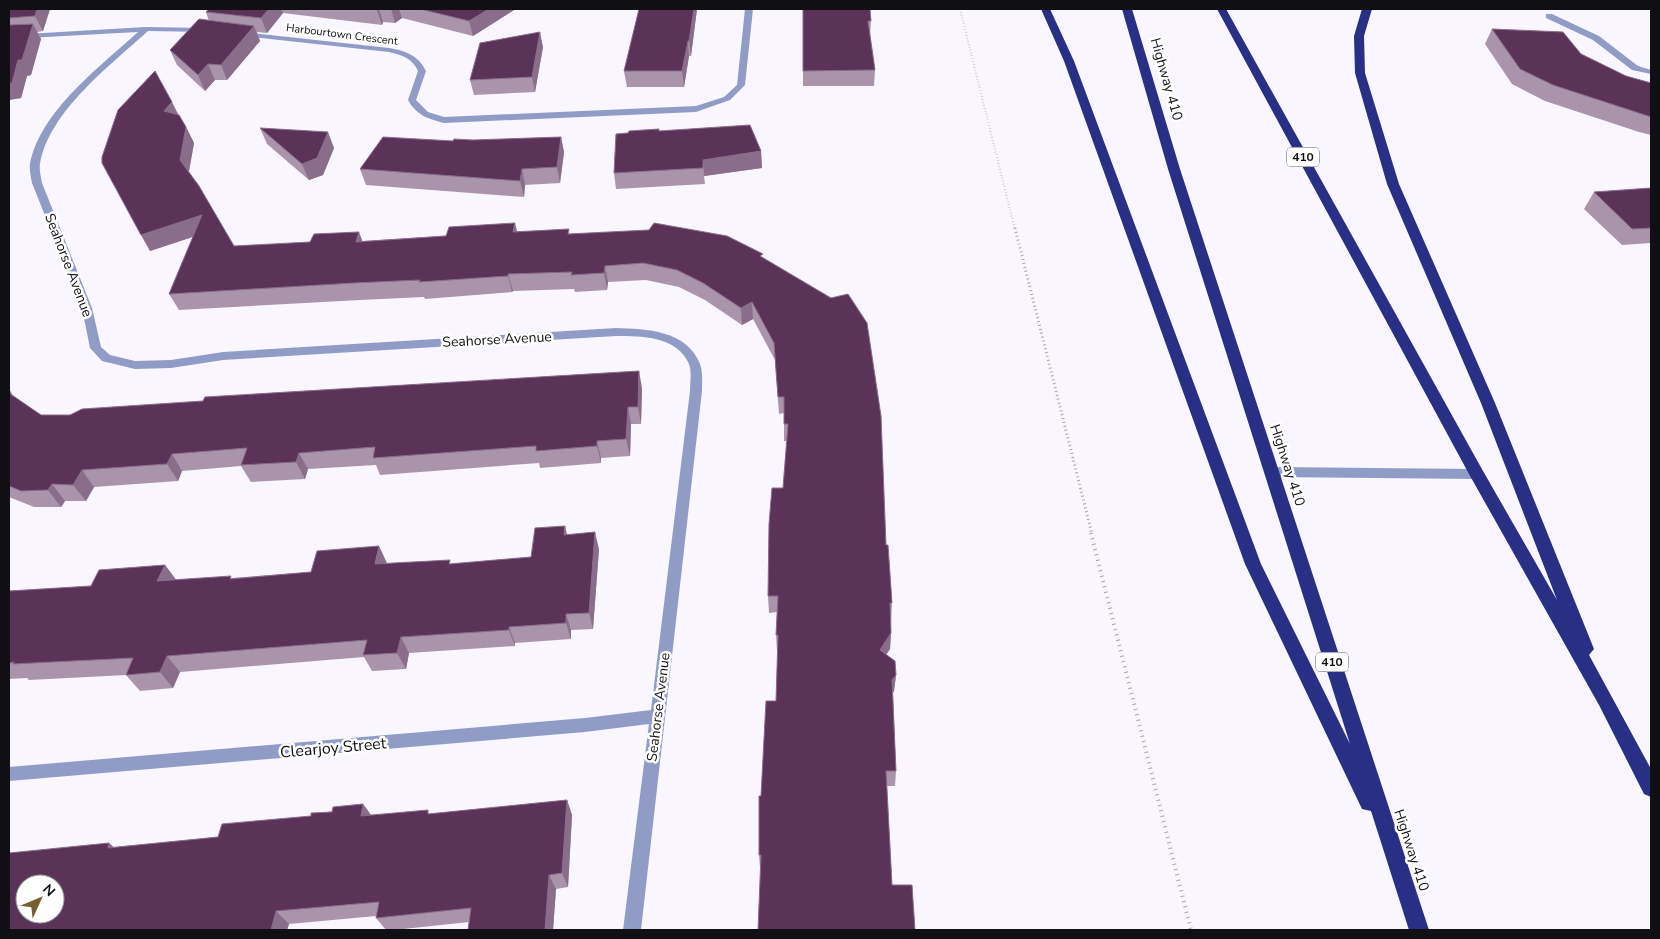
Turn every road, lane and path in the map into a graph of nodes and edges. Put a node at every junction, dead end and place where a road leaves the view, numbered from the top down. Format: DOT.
graph roads {
  1 [pos="749,9"];
  2 [pos="960,9"];
  3 [pos="1045,9"];
  4 [pos="1127,9"];
  5 [pos="1221,9"];
  6 [pos="1366,9"];
  7 [pos="1549,16"];
  8 [pos="146,29"];
  9 [pos="217,31"];
  10 [pos="237,33"];
  11 [pos="9,37"];
  12 [pos="1651,72"];
  13 [pos="1271,472"];
  14 [pos="1477,474"];
  15 [pos="1605,699"];
  16 [pos="656,716"];
  17 [pos="9,774"];
  18 [pos="1651,788"];
  19 [pos="1393,853"];
  20 [pos="632,930"];
  21 [pos="1191,930"];
  22 [pos="1419,930"];
  1 -- 10 [label="street, Harbourtown Crescent"];
  2 -- 21 [label="path"];
  3 -- 19 [label="highway"];
  4 -- 13 [label="highway, Highway 410 / 410"];
  5 -- 14 [label="highway, 410"];
  6 -- 15 [label="highway"];
  7 -- 12 [label="street"];
  8 -- 9 [label="street"];
  8 -- 11 [label="street"];
  8 -- 16 [label="street, Seahorse Avenue"];
  13 -- 14 [label="street"];
  13 -- 19 [label="highway, Highway 410 / 410"];
  14 -- 15 [label="highway, 410"];
  15 -- 18 [label="highway, 410"];
  16 -- 17 [label="street, Clearjoy Street"];
  16 -- 20 [label="street, Seahorse Avenue"];
  19 -- 22 [label="highway, Highway 410 / 410"];
}
